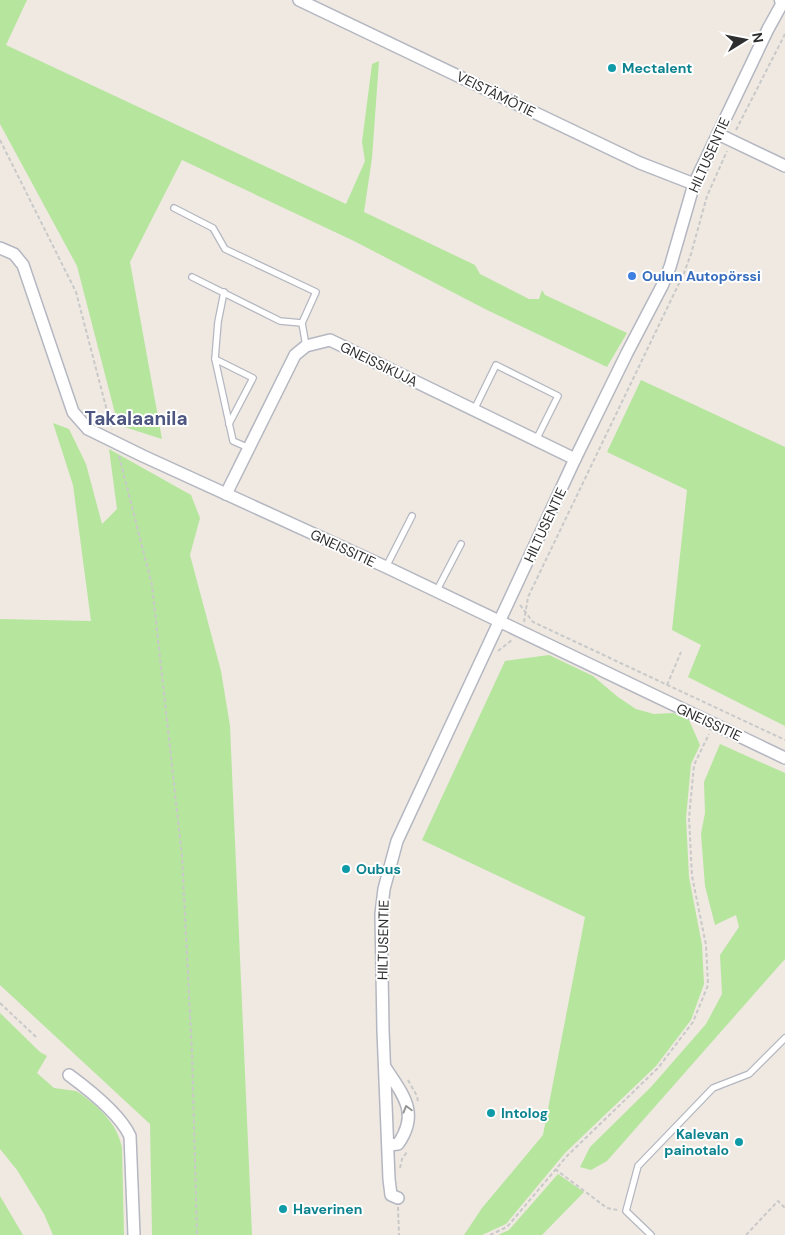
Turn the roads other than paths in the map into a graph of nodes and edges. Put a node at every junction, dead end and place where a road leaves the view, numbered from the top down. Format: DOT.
graph roads {
  1 [pos="299,0"];
  2 [pos="784,0"];
  3 [pos="718,134"];
  4 [pos="785,166"];
  5 [pos="694,184"];
  6 [pos="174,208"];
  7 [pos="0,248"];
  8 [pos="192,277"];
  9 [pos="224,292"];
  10 [pos="302,322"];
  11 [pos="306,346"];
  12 [pos="215,359"];
  13 [pos="474,410"];
  14 [pos="229,424"];
  15 [pos="536,440"];
  16 [pos="249,448"];
  17 [pos="576,459"];
  18 [pos="226,494"];
  19 [pos="412,516"];
  20 [pos="462,544"];
  21 [pos="386,568"];
  22 [pos="436,592"];
  23 [pos="500,622"];
  24 [pos="785,758"];
  25 [pos="785,1038"];
  26 [pos="385,1067"];
  27 [pos="68,1075"];
  28 [pos="389,1145"];
  29 [pos="398,1198"];
  30 [pos="134,1235"];
  31 [pos="651,1235"];
  1 -- 5 [label="street, VEISTÄMÖTIE"];
  2 -- 3 [label="street, HILTUSENTIE"];
  3 -- 4 [label="street"];
  3 -- 5 [label="street, HILTUSENTIE"];
  5 -- 17 [label="street, HILTUSENTIE"];
  6 -- 10 [label="lane"];
  7 -- 18 [label="street, GNEISSITIE"];
  8 -- 9 [label="lane"];
  9 -- 10 [label="lane"];
  9 -- 12 [label="lane"];
  10 -- 11 [label="lane"];
  11 -- 13 [label="street, GNEISSIKUJA"];
  11 -- 16 [label="street"];
  12 -- 14 [label="lane"];
  12 -- 14 [label="lane"];
  13 -- 15 [label="street, GNEISSIKUJA"];
  13 -- 15 [label="lane"];
  14 -- 16 [label="lane"];
  15 -- 17 [label="street, GNEISSIKUJA"];
  16 -- 18 [label="street"];
  17 -- 23 [label="street, HILTUSENTIE"];
  18 -- 21 [label="street, GNEISSITIE"];
  19 -- 21 [label="lane"];
  20 -- 22 [label="lane"];
  21 -- 22 [label="street, GNEISSITIE"];
  22 -- 23 [label="street, GNEISSITIE"];
  23 -- 24 [label="street, GNEISSITIE"];
  23 -- 26 [label="street, HILTUSENTIE"];
  25 -- 31 [label="lane"];
  26 -- 28 [label="street, HILTUSENTIE"];
  28 -- 26 [label="street, HILTUSENTIE, one-way"];
  27 -- 30 [label="street"];
  28 -- 29 [label="street, HILTUSENTIE"];
}
